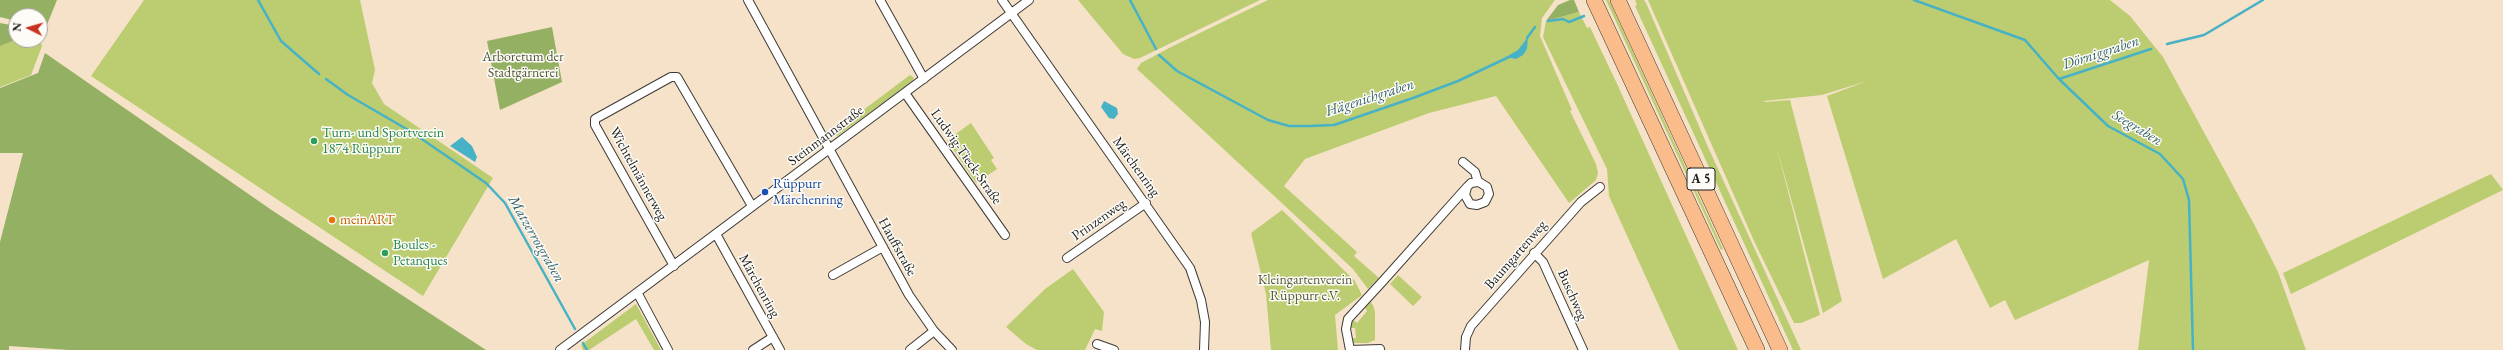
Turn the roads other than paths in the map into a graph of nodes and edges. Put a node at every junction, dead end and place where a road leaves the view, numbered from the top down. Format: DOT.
graph roads {
  1 [pos="748,0"];
  2 [pos="880,0"];
  3 [pos="1002,0"];
  4 [pos="1029,0"];
  5 [pos="1594,0"];
  6 [pos="1620,4"];
  7 [pos="1011,14"];
  8 [pos="924,79"];
  9 [pos="905,93"];
  10 [pos="829,150"];
  11 [pos="1464,162"];
  12 [pos="1478,182"];
  13 [pos="1467,187"];
  14 [pos="1600,187"];
  15 [pos="1146,203"];
  16 [pos="752,206"];
  17 [pos="716,234"];
  18 [pos="1006,235"];
  19 [pos="883,247"];
  20 [pos="1534,253"];
  21 [pos="1067,258"];
  22 [pos="674,266"];
  23 [pos="833,275"];
  24 [pos="638,294"];
  25 [pos="934,331"];
  26 [pos="773,337"];
  27 [pos="1096,344"];
  28 [pos="1380,349"];
  29 [pos="560,350"];
  30 [pos="668,350"];
  31 [pos="753,350"];
  32 [pos="780,350"];
  33 [pos="910,350"];
  34 [pos="952,350"];
  35 [pos="1114,350"];
  36 [pos="1204,350"];
  37 [pos="1350,350"];
  38 [pos="1465,350"];
  39 [pos="1583,350"];
  40 [pos="1757,350"];
  41 [pos="1780,350"];
  1 -- 10 [label="street, Hauffstraße"];
  2 -- 8 [label="street"];
  3 -- 7 [label="street, Märchenring"];
  4 -- 7 [label="street, Steinmannstraße"];
  5 -- 40 [label="highway, A 5"];
  6 -- 41 [label="highway, A 5"];
  7 -- 8 [label="street, Steinmannstraße"];
  7 -- 15 [label="street, Märchenring"];
  8 -- 9 [label="street, Steinmannstraße"];
  9 -- 10 [label="street, Steinmannstraße"];
  9 -- 18 [label="street, Ludwig-Tieck-Straße"];
  10 -- 16 [label="street, Steinmannstraße"];
  10 -- 19 [label="street, Hauffstraße"];
  11 -- 12 [label="street"];
  12 -- 13 [label="street"];
  12 -- 13 [label="street"];
  13 -- 37 [label="street"];
  14 -- 20 [label="street, Baumgartenweg"];
  15 -- 21 [label="street, Prinzenweg"];
  15 -- 36 [label="street, Märchenring"];
  16 -- 17 [label="street, Steinmannstraße"];
  16 -- 22 [label="street, Wichtelmännerweg"];
  17 -- 22 [label="street, Steinmannstraße"];
  17 -- 26 [label="street, Märchenring"];
  19 -- 23 [label="street"];
  19 -- 25 [label="street, Hauffstraße"];
  20 -- 38 [label="street, Baumgartenweg"];
  20 -- 39 [label="street, Buschweg"];
  22 -- 24 [label="street, Steinmannstraße"];
  24 -- 29 [label="street, Steinmannstraße"];
  24 -- 30 [label="street"];
  25 -- 33 [label="street"];
  25 -- 34 [label="street, Hauffstraße"];
  26 -- 31 [label="street"];
  26 -- 32 [label="street, Märchenring"];
  27 -- 35 [label="street"];
  28 -- 37 [label="street"];
}
